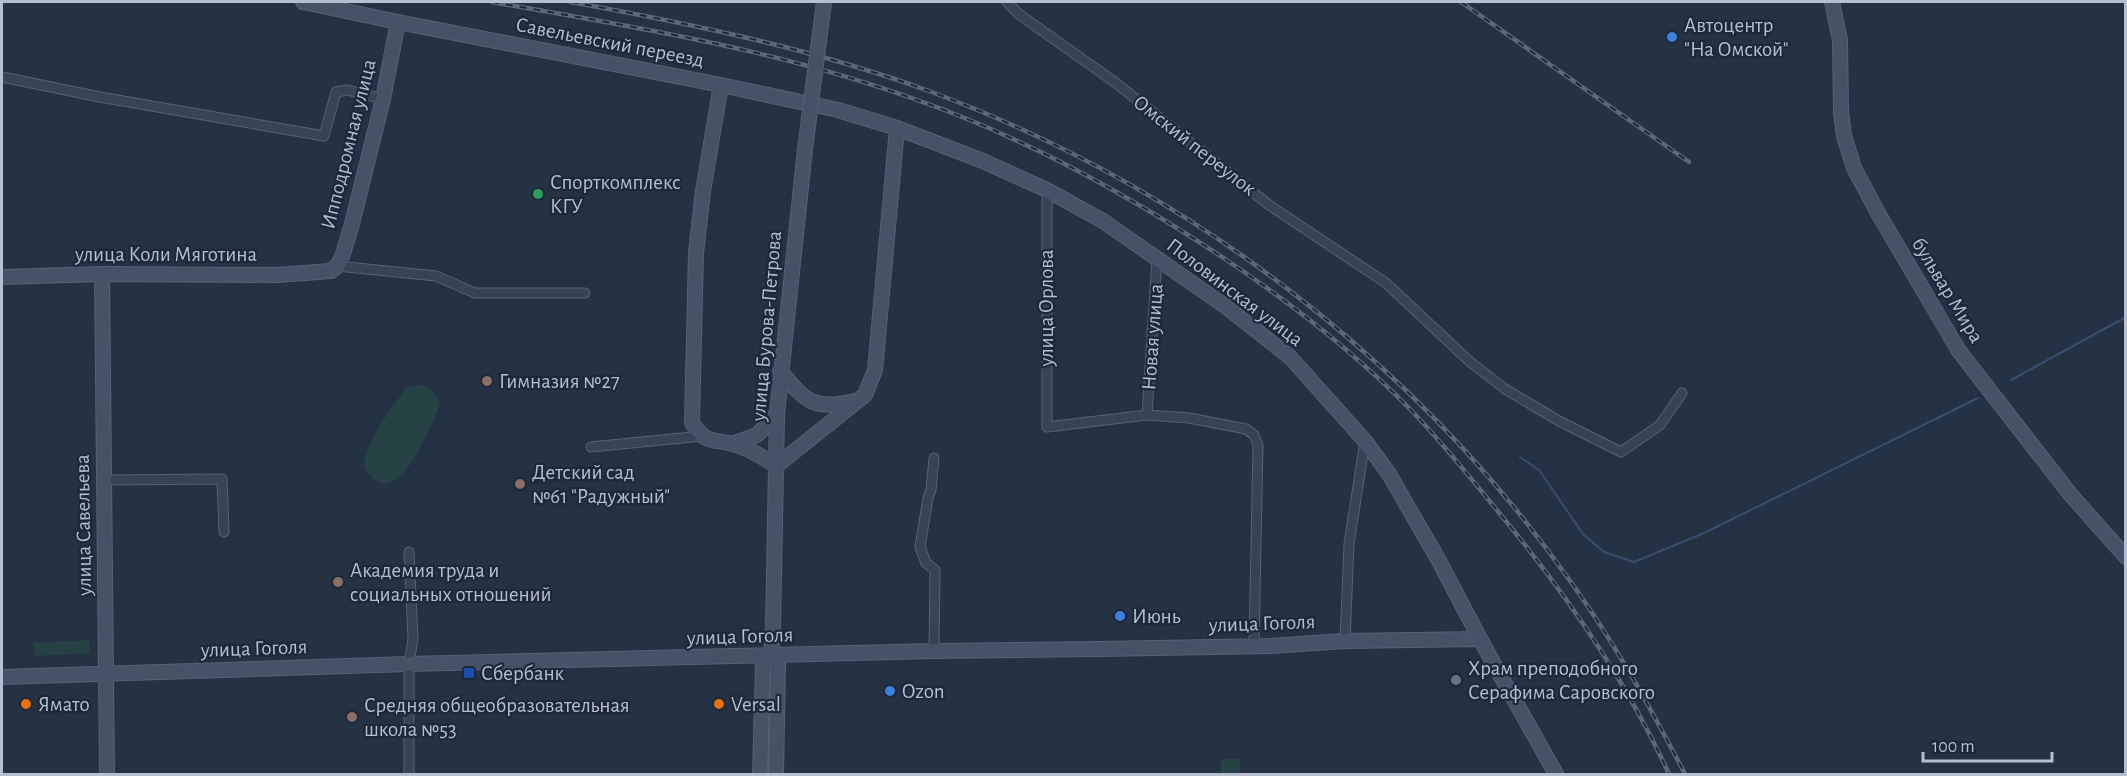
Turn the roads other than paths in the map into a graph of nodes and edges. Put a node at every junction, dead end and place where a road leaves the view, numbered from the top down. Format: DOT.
graph roads {
  1 [pos="303,2"];
  2 [pos="824,2"];
  3 [pos="1007,2"];
  4 [pos="1832,2"];
  5 [pos="398,22"];
  6 [pos="2,77"];
  7 [pos="721,85"];
  8 [pos="383,99"];
  9 [pos="838,110"];
  10 [pos="897,128"];
  11 [pos="1047,190"];
  12 [pos="1157,258"];
  13 [pos="334,268"];
  14 [pos="102,274"];
  15 [pos="2,277"];
  16 [pos="585,293"];
  17 [pos="780,371"];
  18 [pos="1682,393"];
  19 [pos="857,400"];
  20 [pos="777,414"];
  21 [pos="1147,416"];
  22 [pos="702,436"];
  23 [pos="1365,441"];
  24 [pos="732,444"];
  25 [pos="591,447"];
  26 [pos="934,458"];
  27 [pos="776,466"];
  28 [pos="104,480"];
  29 [pos="224,532"];
  30 [pos="409,552"];
  31 [pos="2126,557"];
  32 [pos="1480,639"];
  33 [pos="1345,641"];
  34 [pos="1254,645"];
  35 [pos="934,651"];
  36 [pos="771,656"];
  37 [pos="410,664"];
  38 [pos="106,675"];
  39 [pos="2,677"];
  40 [pos="107,774"];
  41 [pos="409,774"];
  42 [pos="760,774"];
  43 [pos="776,774"];
  44 [pos="1556,774"];
  1 -- 5 [label="main road, Савельевский переезд"];
  2 -- 17 [label="main road, улица Бурова-Петрова, bridge"];
  3 -- 18 [label="street, Омский переулок"];
  4 -- 31 [label="main road, бульвар Мира"];
  5 -- 7 [label="main road, Савельевский переезд"];
  5 -- 8 [label="main road, Ипподромная улица"];
  6 -- 8 [label="street"];
  7 -- 9 [label="main road, Савельевский переезд"];
  7 -- 22 [label="main road"];
  8 -- 13 [label="main road, Ипподромная улица"];
  9 -- 10 [label="main road, Половинская улица"];
  10 -- 11 [label="main road, Половинская улица"];
  10 -- 19 [label="main road"];
  11 -- 12 [label="main road, Половинская улица"];
  11 -- 21 [label="street, улица Орлова"];
  12 -- 21 [label="street, Новая улица"];
  12 -- 23 [label="main road, Половинская улица"];
  13 -- 14 [label="main road, улица Коли Мяготина"];
  13 -- 16 [label="street, улица Коли Мяготина"];
  14 -- 15 [label="main road, улица Коли Мяготина"];
  14 -- 28 [label="main road, улица Савельева"];
  17 -- 19 [label="main road"];
  17 -- 20 [label="main road, улица Бурова-Петрова"];
  19 -- 27 [label="main road"];
  20 -- 24 [label="main road"];
  20 -- 27 [label="main road, улица Бурова-Петрова"];
  21 -- 34 [label="street"];
  22 -- 24 [label="main road"];
  22 -- 25 [label="street"];
  23 -- 32 [label="main road, Половинская улица"];
  23 -- 33 [label="street"];
  24 -- 27 [label="main road"];
  26 -- 35 [label="street"];
  27 -- 36 [label="main road, улица Бурова-Петрова"];
  28 -- 29 [label="street"];
  28 -- 38 [label="main road, улица Савельева"];
  30 -- 37 [label="street"];
  32 -- 33 [label="main road, улица Гоголя"];
  32 -- 44 [label="main road, Половинская улица"];
  33 -- 34 [label="main road, улица Гоголя"];
  34 -- 35 [label="main road, улица Гоголя"];
  35 -- 36 [label="main road, улица Гоголя"];
  36 -- 37 [label="main road, улица Гоголя"];
  36 -- 42 [label="main road, улица Бурова-Петрова"];
  36 -- 43 [label="main road, улица Бурова-Петрова"];
  37 -- 38 [label="main road, улица Гоголя"];
  37 -- 41 [label="street"];
  38 -- 39 [label="main road, улица Гоголя"];
  38 -- 40 [label="main road, улица Савельева"];
}
